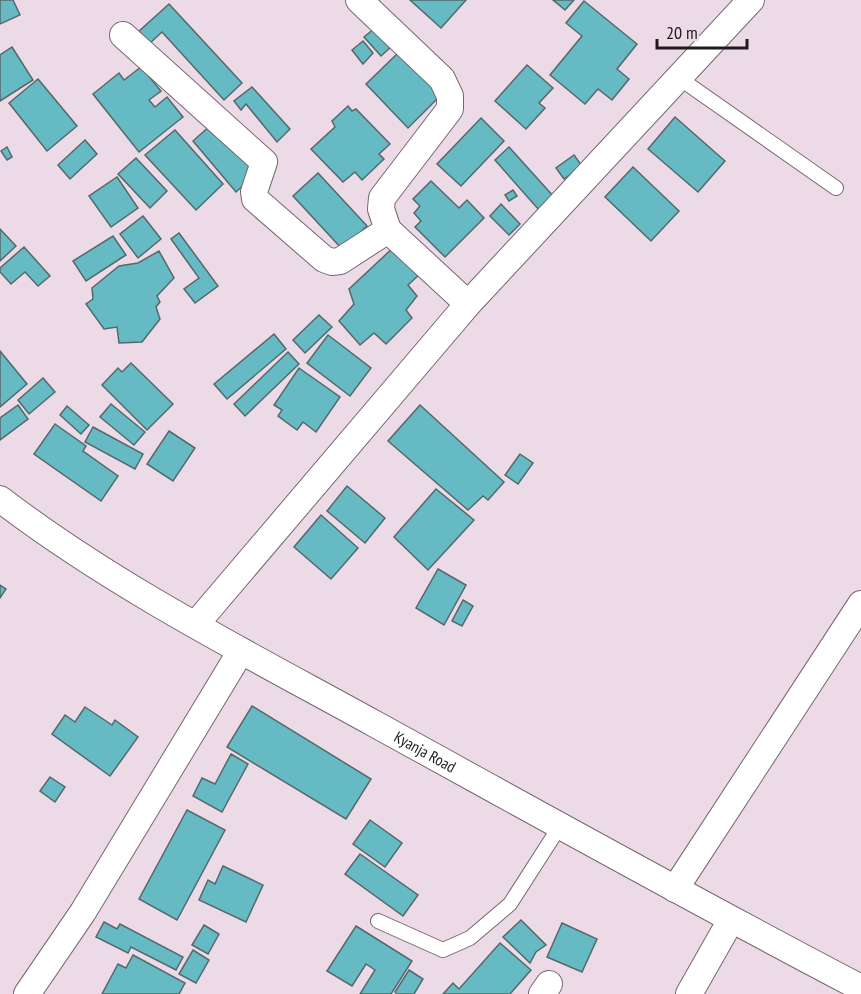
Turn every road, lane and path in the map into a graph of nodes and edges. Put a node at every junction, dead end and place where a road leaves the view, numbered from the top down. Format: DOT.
graph roads {
  1 [pos="359,0"];
  2 [pos="751,0"];
  3 [pos="123,35"];
  4 [pos="679,78"];
  5 [pos="836,188"];
  6 [pos="388,230"];
  7 [pos="468,304"];
  8 [pos="0,499"];
  9 [pos="861,604"];
  10 [pos="196,624"];
  11 [pos="241,651"];
  12 [pos="560,826"];
  13 [pos="675,889"];
  14 [pos="730,920"];
  15 [pos="378,921"];
  16 [pos="861,988"];
  17 [pos="27,994"];
  18 [pos="689,994"];
  1 -- 6 [label="street"];
  2 -- 4 [label="street"];
  3 -- 6 [label="street"];
  4 -- 5 [label="lane"];
  4 -- 7 [label="street"];
  6 -- 7 [label="street"];
  7 -- 10 [label="street"];
  8 -- 10 [label="street, Kyanja Road"];
  9 -- 13 [label="street"];
  10 -- 11 [label="street, Kyanja Road"];
  11 -- 12 [label="street, Kyanja Road"];
  11 -- 17 [label="street"];
  12 -- 13 [label="street, Kyanja Road"];
  12 -- 15 [label="lane"];
  13 -- 14 [label="street, Kyanja Road"];
  14 -- 16 [label="street, Kyanja Road"];
  14 -- 18 [label="street"];
}
